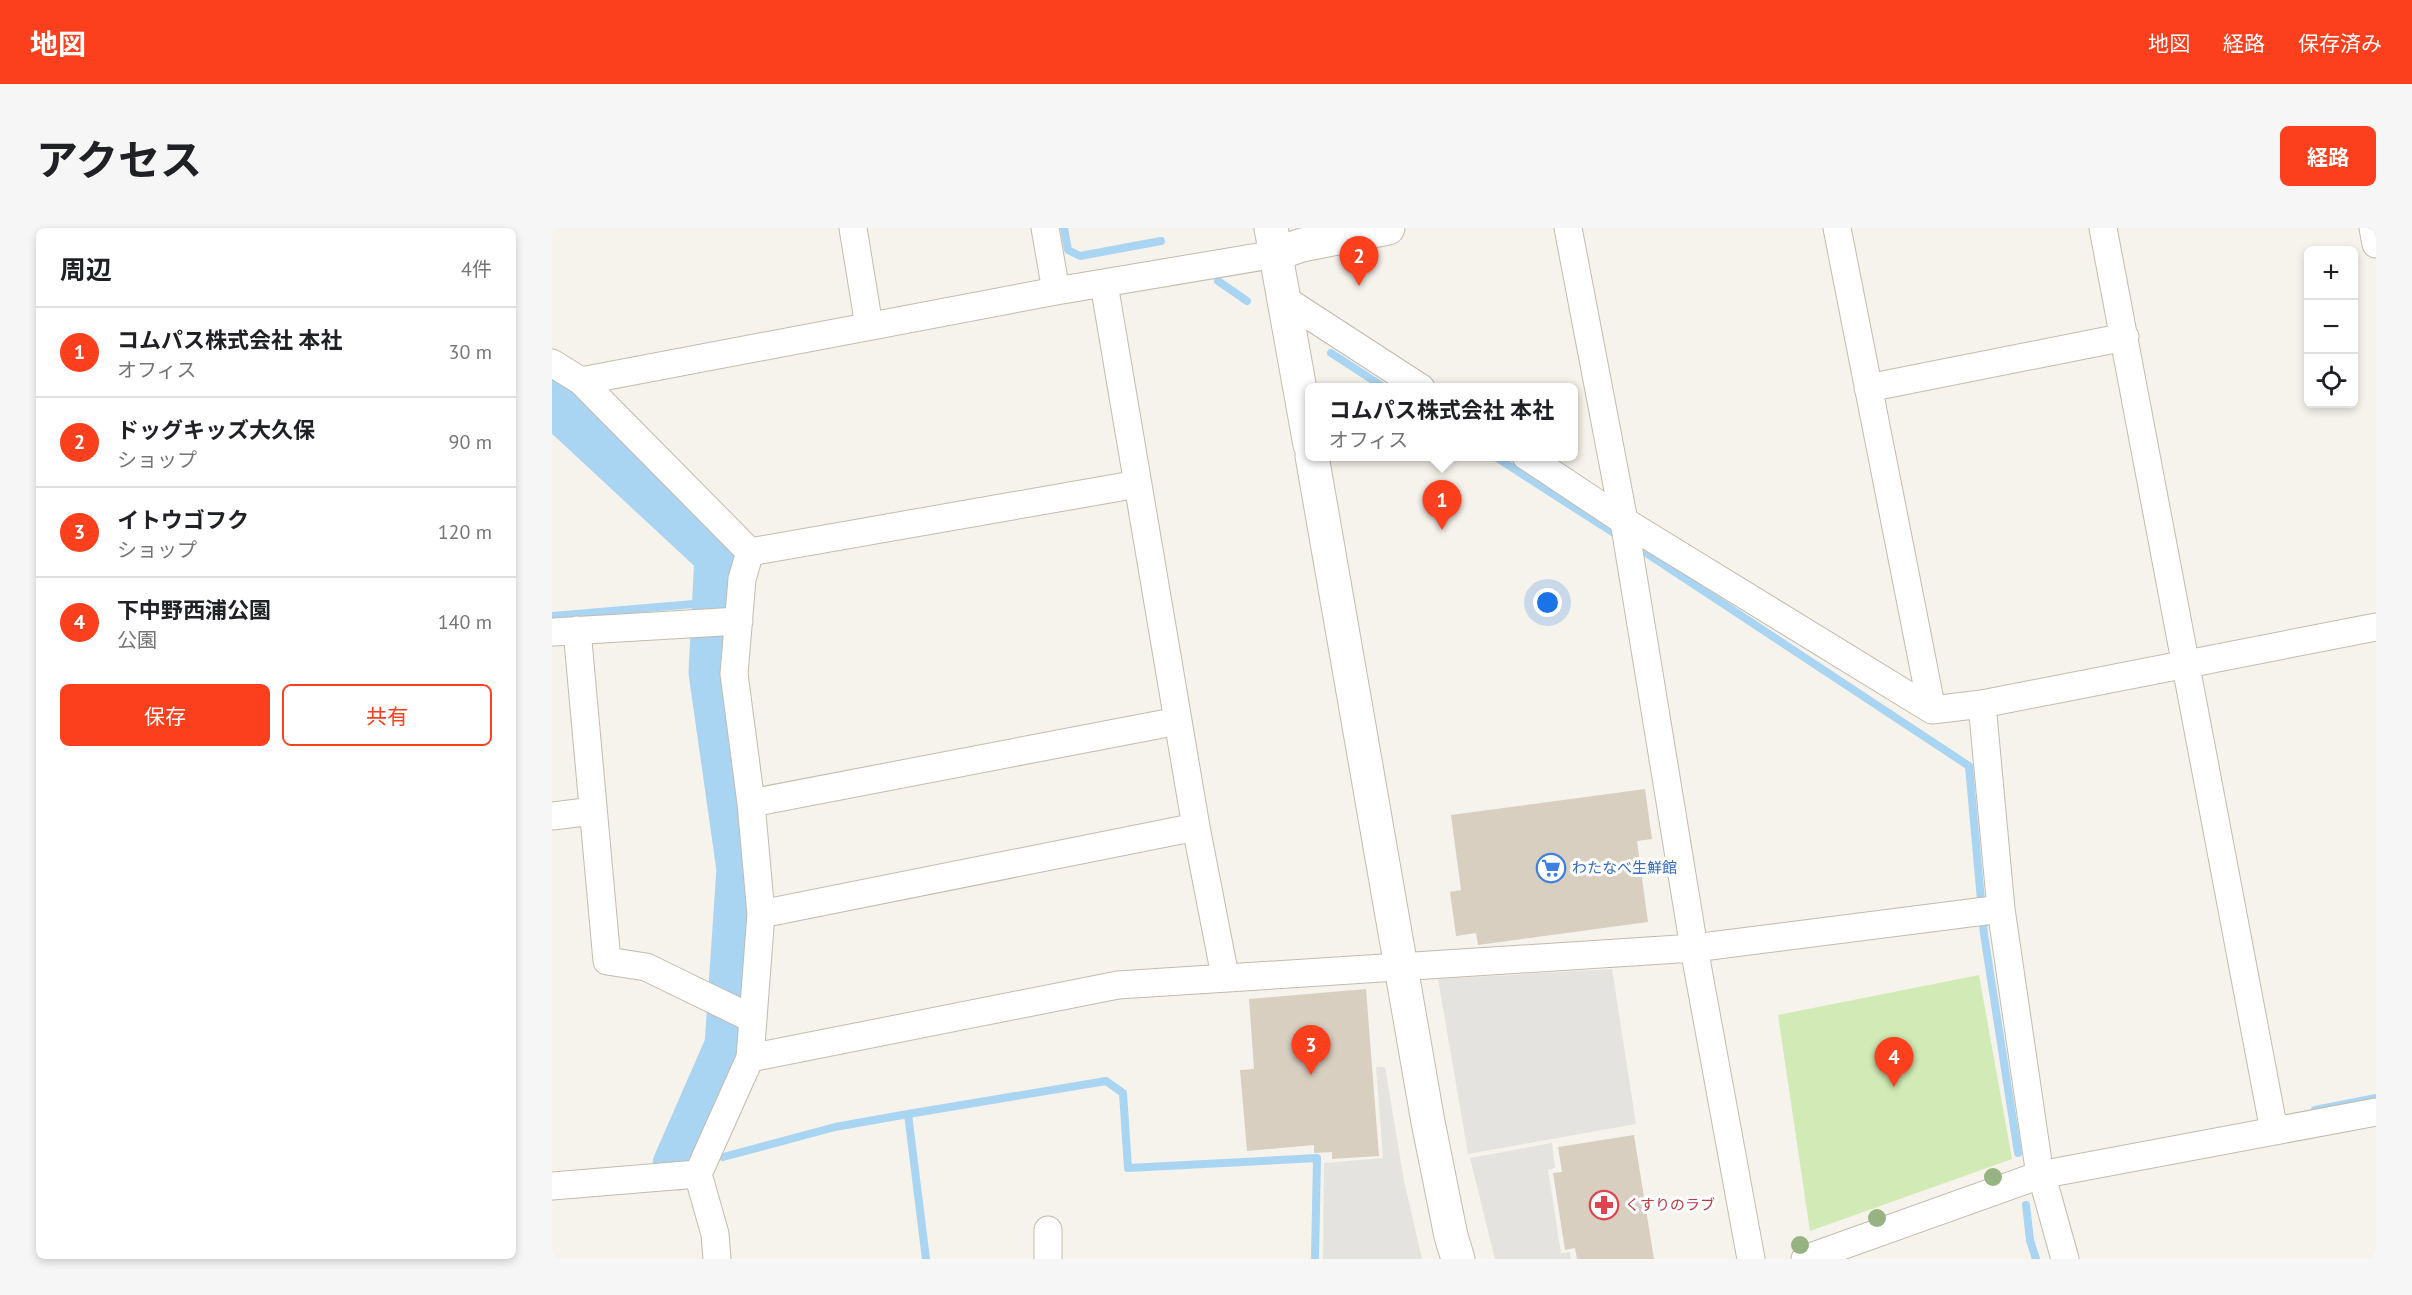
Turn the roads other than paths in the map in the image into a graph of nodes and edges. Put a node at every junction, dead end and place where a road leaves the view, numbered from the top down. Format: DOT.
graph roads {
  1 [pos="853,228"];
  2 [pos="1045,228"];
  3 [pos="1388,228"];
  4 [pos="1568,228"];
  5 [pos="1837,228"];
  6 [pos="2103,228"];
  7 [pos="2373,228"];
  8 [pos="1273,241"];
  9 [pos="2376,244"];
  10 [pos="1104,284"];
  11 [pos="1056,291"];
  12 [pos="1284,298"];
  13 [pos="869,326"];
  14 [pos="2124,337"];
  15 [pos="552,363"];
  16 [pos="581,381"];
  17 [pos="1415,383"];
  18 [pos="1868,388"];
  19 [pos="1305,417"];
  20 [pos="1313,461"];
  21 [pos="1532,461"];
  22 [pos="1138,484"];
  23 [pos="1627,536"];
  24 [pos="750,552"];
  25 [pos="725,622"];
  26 [pos="2376,627"];
  27 [pos="564,631"];
  28 [pos="2186,663"];
  29 [pos="1982,704"];
  30 [pos="1932,710"];
  31 [pos="1178,721"];
  32 [pos="752,803"];
  33 [pos="593,811"];
  34 [pos="552,816"];
  35 [pos="1196,827"];
  36 [pos="1989,911"];
  37 [pos="761,914"];
  38 [pos="1694,948"];
  39 [pos="1401,965"];
  40 [pos="1225,976"];
  41 [pos="739,1012"];
  42 [pos="750,1058"];
  43 [pos="2376,1112"];
  44 [pos="2272,1122"];
  45 [pos="698,1174"];
  46 [pos="2040,1175"];
  47 [pos="552,1186"];
  48 [pos="1048,1230"];
  49 [pos="717,1259"];
  50 [pos="1048,1259"];
  51 [pos="1458,1259"];
  52 [pos="1751,1259"];
  53 [pos="1805,1259"];
  54 [pos="2065,1259"];
  1 -- 13 [label="street"];
  2 -- 11 [label="street"];
  3 -- 8 [label="street"];
  4 -- 23 [label="street"];
  5 -- 18 [label="street"];
  6 -- 14 [label="street"];
  7 -- 9 [label="street"];
  8 -- 10 [label="street"];
  8 -- 12 [label="street"];
  10 -- 11 [label="street"];
  10 -- 22 [label="street"];
  11 -- 13 [label="street"];
  12 -- 17 [label="street"];
  12 -- 19 [label="street"];
  13 -- 16 [label="street"];
  14 -- 18 [label="street"];
  14 -- 28 [label="street"];
  15 -- 16 [label="street"];
  16 -- 24 [label="street"];
  18 -- 30 [label="street"];
  20 -- 39 [label="street"];
  21 -- 23 [label="street"];
  22 -- 24 [label="street"];
  22 -- 31 [label="street"];
  23 -- 30 [label="street"];
  23 -- 38 [label="street"];
  24 -- 25 [label="street"];
  25 -- 27 [label="street"];
  25 -- 32 [label="street"];
  26 -- 28 [label="street"];
  27 -- 33 [label="street"];
  28 -- 29 [label="street"];
  28 -- 44 [label="street"];
  29 -- 30 [label="street"];
  29 -- 36 [label="street"];
  31 -- 32 [label="street"];
  31 -- 35 [label="street"];
  32 -- 37 [label="street"];
  33 -- 34 [label="street"];
  33 -- 41 [label="street"];
  35 -- 37 [label="street"];
  35 -- 40 [label="street"];
  36 -- 38 [label="street"];
  36 -- 46 [label="street"];
  37 -- 41 [label="street"];
  38 -- 39 [label="street"];
  38 -- 52 [label="street"];
  39 -- 40 [label="street"];
  39 -- 51 [label="street"];
  40 -- 42 [label="street"];
  41 -- 42 [label="street"];
  42 -- 45 [label="street"];
  43 -- 44 [label="street"];
  44 -- 46 [label="street"];
  45 -- 47 [label="street"];
  45 -- 49 [label="street"];
  46 -- 53 [label="street"];
  46 -- 54 [label="street"];
  48 -- 50 [label="street"];
}
